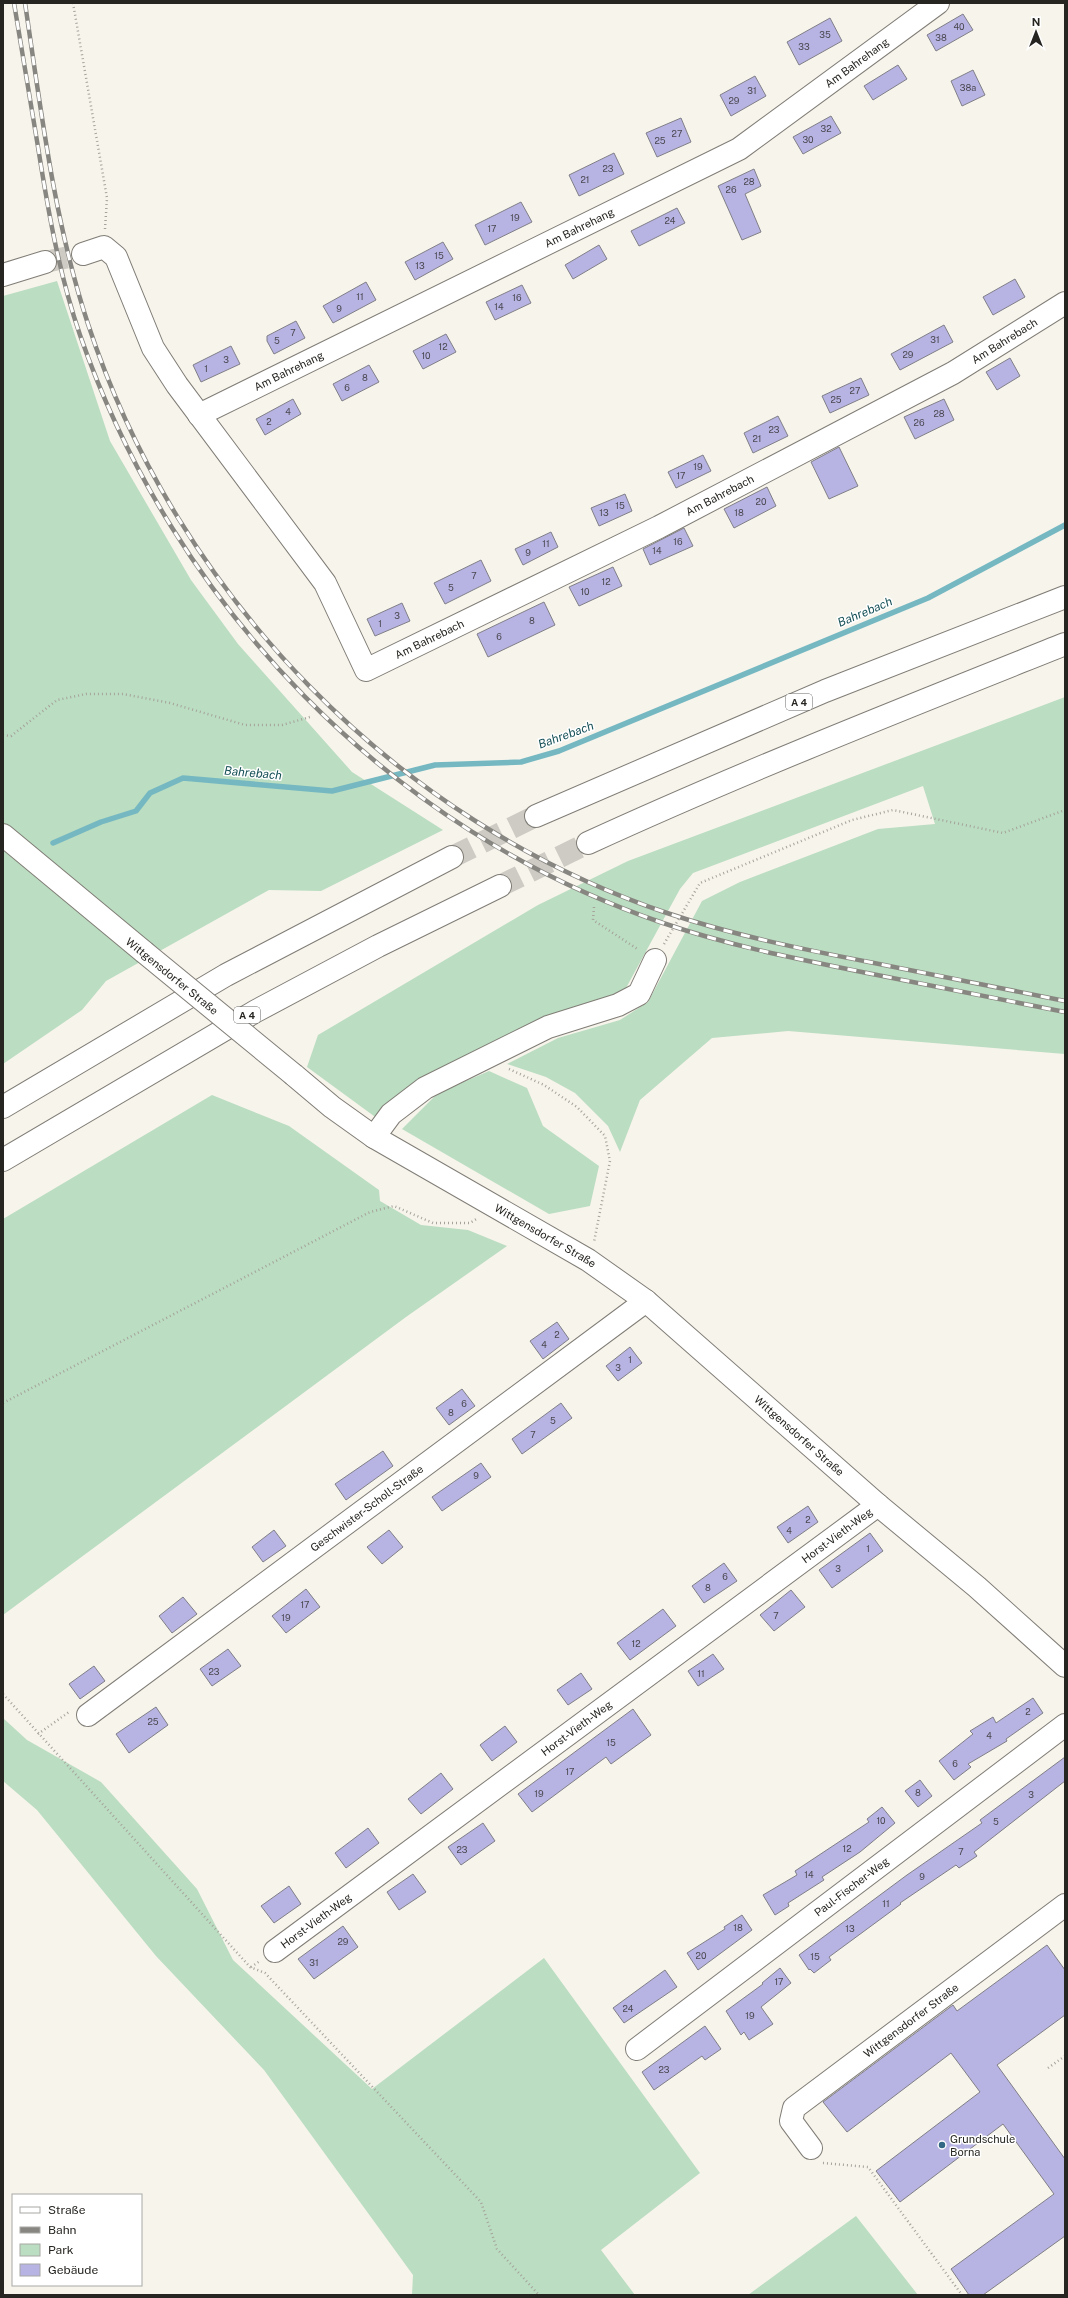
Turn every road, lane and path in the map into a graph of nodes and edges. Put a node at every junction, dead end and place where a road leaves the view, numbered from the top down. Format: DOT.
graph roads {
  1 [pos="73,3"];
  2 [pos="938,3"];
  3 [pos="104,247"];
  4 [pos="82,254"];
  5 [pos="45,262"];
  6 [pos="3,275"];
  7 [pos="1065,303"];
  8 [pos="199,415"];
  9 [pos="1065,597"];
  10 [pos="1065,644"];
  11 [pos="310,717"];
  12 [pos="3,735"];
  13 [pos="1065,810"];
  14 [pos="536,816"];
  15 [pos="3,835"];
  16 [pos="588,843"];
  17 [pos="452,857"];
  18 [pos="500,886"];
  19 [pos="594,907"];
  20 [pos="655,960"];
  21 [pos="484,1059"];
  22 [pos="3,1106"];
  23 [pos="374,1137"];
  24 [pos="3,1160"];
  25 [pos="496,1207"];
  26 [pos="588,1260"];
  27 [pos="646,1301"];
  28 [pos="3,1403"];
  29 [pos="878,1505"];
  30 [pos="1065,1666"];
  31 [pos="3,1694"];
  32 [pos="88,1715"];
  33 [pos="1065,1725"];
  34 [pos="38,1734"];
  35 [pos="1065,1905"];
  36 [pos="275,1951"];
  37 [pos="637,2049"];
  38 [pos="1065,2056"];
  39 [pos="1048,2068"];
  40 [pos="811,2148"];
  41 [pos="539,2295"];
  42 [pos="962,2295"];
  1 -- 3 [label="path"];
  2 -- 8 [label="main road, Am Bahrehang"];
  3 -- 4 [label="main road"];
  3 -- 8 [label="main road"];
  5 -- 6 [label="main road"];
  7 -- 8 [label="main road, Am Bahrebach"];
  9 -- 14 [label="main road, A 4"];
  10 -- 16 [label="main road"];
  11 -- 12 [label="path"];
  13 -- 20 [label="path"];
  15 -- 23 [label="main road, Wittgensdorfer Straße, bridge"];
  17 -- 22 [label="main road"];
  18 -- 24 [label="main road, A 4"];
  19 -- 20 [label="path"];
  20 -- 21 [label="main road"];
  21 -- 23 [label="main road"];
  21 -- 26 [label="path"];
  23 -- 25 [label="main road, Wittgensdorfer Straße"];
  25 -- 26 [label="main road, Wittgensdorfer Straße"];
  25 -- 28 [label="path"];
  26 -- 27 [label="main road, Wittgensdorfer Straße"];
  27 -- 29 [label="main road, Wittgensdorfer Straße"];
  27 -- 32 [label="main road, Geschwister-Scholl-Straße"];
  29 -- 30 [label="main road, Wittgensdorfer Straße"];
  29 -- 36 [label="main road, Horst-Vieth-Weg"];
  31 -- 34 [label="path"];
  32 -- 34 [label="path"];
  33 -- 37 [label="main road, Paul-Fischer-Weg"];
  34 -- 41 [label="path"];
  35 -- 40 [label="main road, Wittgensdorfer Straße"];
  38 -- 39 [label="path"];
  40 -- 42 [label="path"];
}
